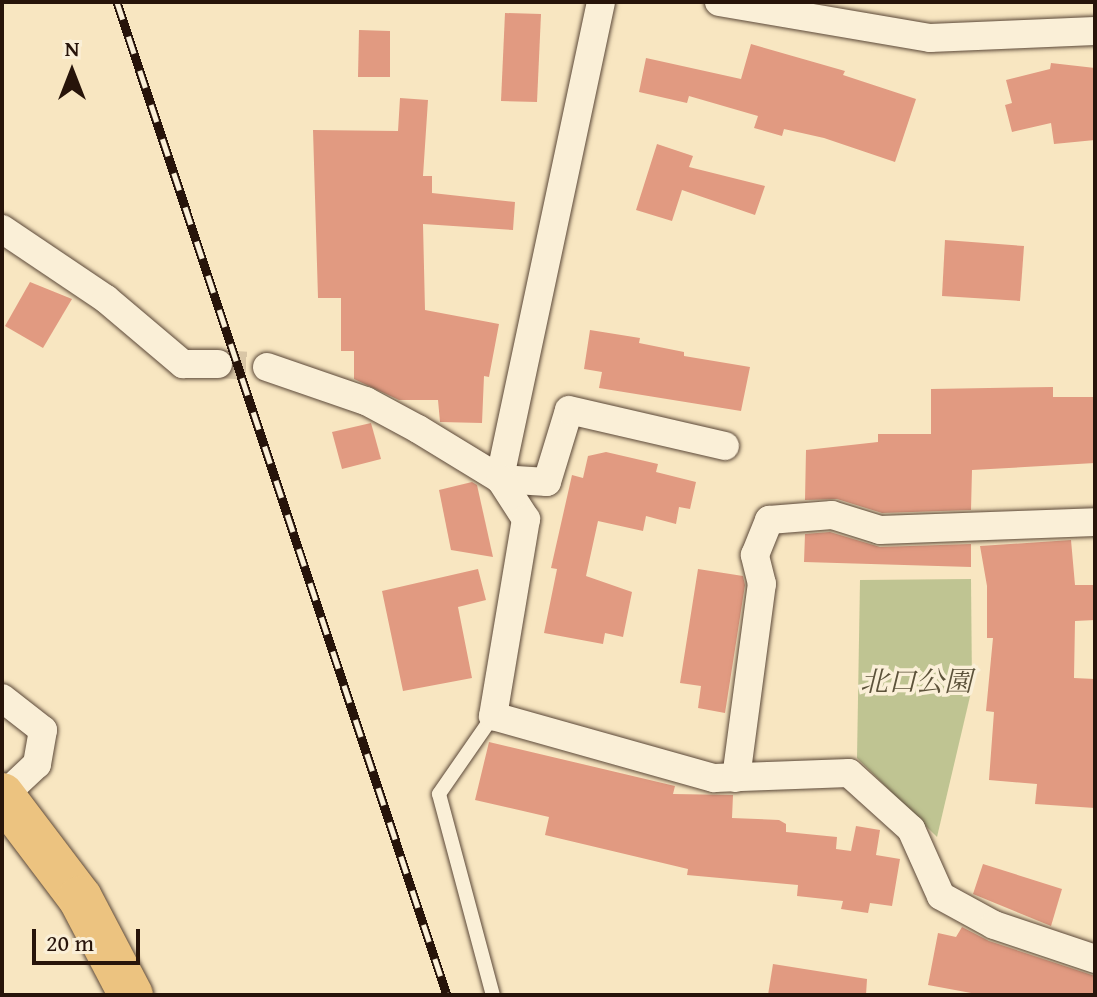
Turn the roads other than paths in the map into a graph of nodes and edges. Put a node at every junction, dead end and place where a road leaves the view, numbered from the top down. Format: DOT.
graph roads {
  1 [pos="601,2"];
  2 [pos="719,2"];
  3 [pos="1095,31"];
  4 [pos="2,229"];
  5 [pos="218,364"];
  6 [pos="267,367"];
  7 [pos="725,446"];
  8 [pos="500,479"];
  9 [pos="1095,522"];
  10 [pos="2,698"];
  11 [pos="493,716"];
  12 [pos="736,778"];
  13 [pos="2,796"];
  14 [pos="1095,959"];
  15 [pos="131,995"];
  16 [pos="493,995"];
  1 -- 8 [label="street"];
  2 -- 3 [label="street"];
  4 -- 5 [label="street"];
  6 -- 8 [label="street"];
  7 -- 8 [label="street"];
  8 -- 11 [label="street"];
  9 -- 12 [label="street"];
  10 -- 13 [label="street"];
  11 -- 12 [label="street"];
  11 -- 16 [label="lane"];
  12 -- 14 [label="street"];
  13 -- 15 [label="main road"];
}
